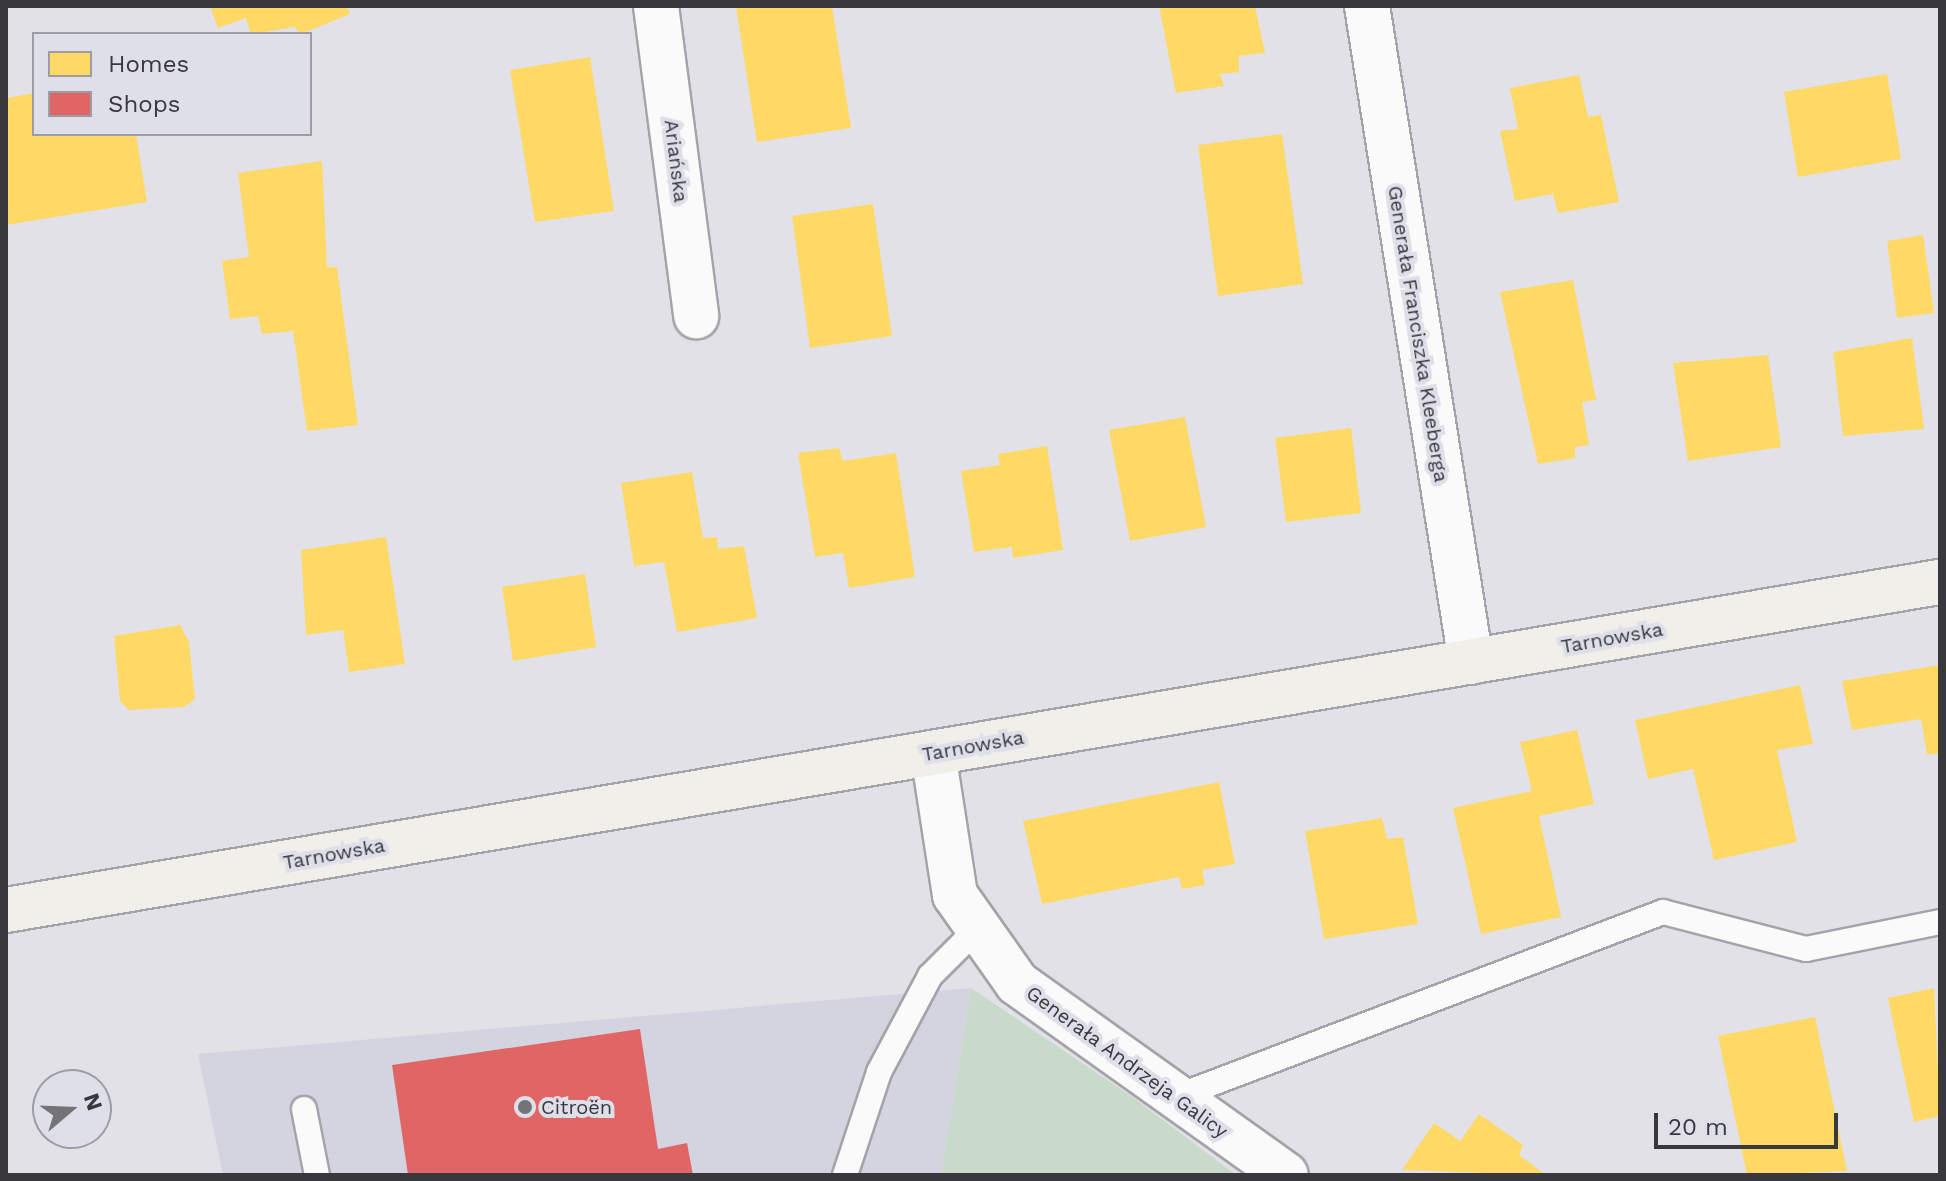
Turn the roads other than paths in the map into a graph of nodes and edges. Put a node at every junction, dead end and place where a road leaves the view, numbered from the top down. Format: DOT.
graph roads {
  1 [pos="656,6"];
  2 [pos="1367,6"];
  3 [pos="696,316"];
  4 [pos="1940,582"];
  5 [pos="1471,662"];
  6 [pos="933,753"];
  7 [pos="6,910"];
  8 [pos="1940,922"];
  9 [pos="978,928"];
  10 [pos="1176,1097"];
  11 [pos="304,1109"];
  12 [pos="317,1175"];
  13 [pos="845,1175"];
  14 [pos="1286,1175"];
  1 -- 3 [label="street, Ariańska"];
  2 -- 5 [label="street, Generała Franciszka Kleeberga"];
  4 -- 5 [label="main road, Tarnowska"];
  5 -- 6 [label="main road, Tarnowska"];
  6 -- 7 [label="main road, Tarnowska"];
  6 -- 9 [label="street, Generała Andrzeja Galicy"];
  8 -- 10 [label="lane"];
  9 -- 10 [label="street, Generała Andrzeja Galicy"];
  9 -- 13 [label="lane"];
  10 -- 14 [label="street, Generała Andrzeja Galicy"];
  11 -- 12 [label="lane"];
}
